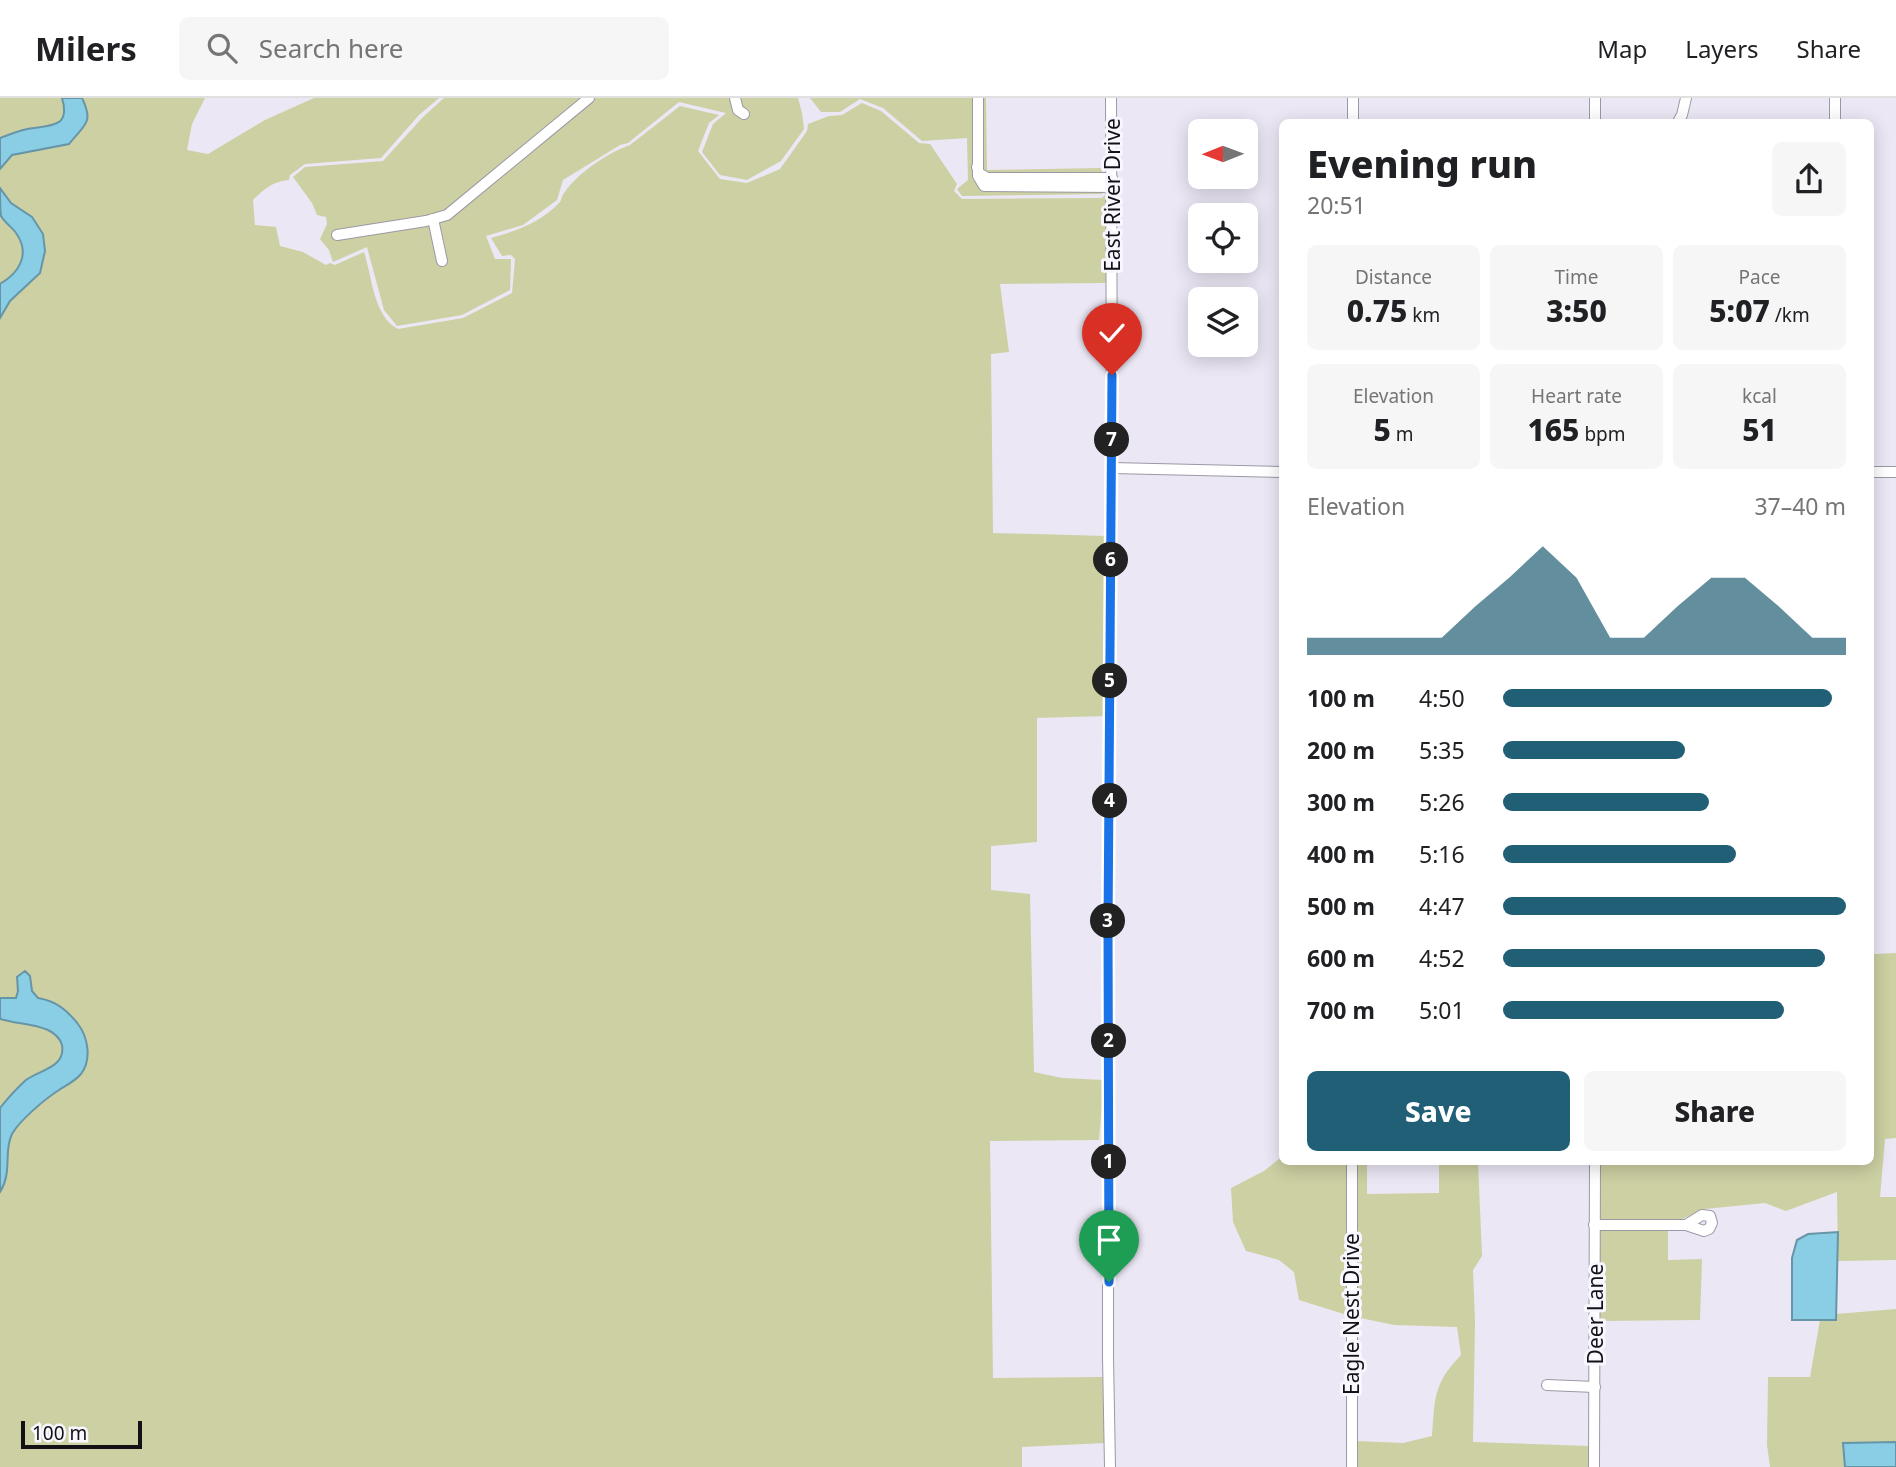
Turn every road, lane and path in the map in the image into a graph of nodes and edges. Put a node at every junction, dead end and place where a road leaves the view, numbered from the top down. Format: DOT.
graph roads {
  1 [pos="589,98"];
  2 [pos="735,98"];
  3 [pos="978,98"];
  4 [pos="1111,98"];
  5 [pos="1353,98"];
  6 [pos="1595,98"];
  7 [pos="1686,98"];
  8 [pos="1835,98"];
  9 [pos="744,114"];
  10 [pos="1353,119"];
  11 [pos="1595,119"];
  12 [pos="1680,119"];
  13 [pos="1835,119"];
  14 [pos="1112,183"];
  15 [pos="433,219"];
  16 [pos="337,236"];
  17 [pos="442,261"];
  18 [pos="1112,468"];
  19 [pos="1279,472"];
  20 [pos="1874,472"];
  21 [pos="1896,472"];
  22 [pos="1352,1165"];
  23 [pos="1595,1165"];
  24 [pos="1594,1225"];
  25 [pos="1686,1225"];
  26 [pos="1547,1385"];
  27 [pos="1595,1387"];
  28 [pos="1110,1467"];
  29 [pos="1352,1467"];
  30 [pos="1594,1467"];
  1 -- 15 [label="street"];
  2 -- 9 [label="street"];
  3 -- 14 [label="street"];
  4 -- 14 [label="street, East River Drive"];
  5 -- 10 [label="street"];
  6 -- 11 [label="street"];
  7 -- 12 [label="street"];
  8 -- 13 [label="street"];
  14 -- 18 [label="street, East River Drive"];
  15 -- 16 [label="street"];
  15 -- 17 [label="street"];
  18 -- 19 [label="street"];
  18 -- 28 [label="street, East River Drive"];
  20 -- 21 [label="street"];
  22 -- 29 [label="street, Eagle Nest Drive"];
  23 -- 24 [label="street, Deer Lane"];
  24 -- 25 [label="street"];
  24 -- 27 [label="street, Deer Lane"];
  26 -- 27 [label="street"];
  27 -- 30 [label="street, Deer Lane"];
}
